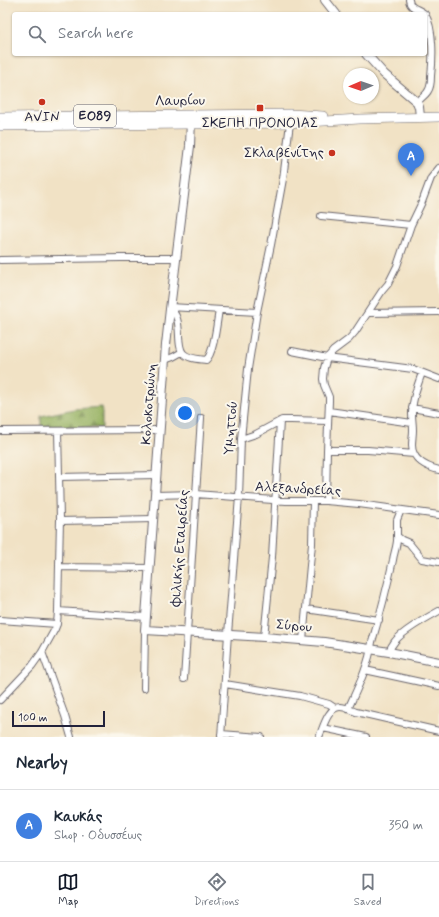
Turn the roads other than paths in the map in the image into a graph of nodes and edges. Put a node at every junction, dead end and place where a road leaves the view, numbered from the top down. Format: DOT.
graph roads {
  1 [pos="325,0"];
  2 [pos="409,0"];
  3 [pos="334,12"];
  4 [pos="423,12"];
  5 [pos="427,20"];
  6 [pos="368,56"];
  7 [pos="417,102"];
  8 [pos="0,117"];
  9 [pos="420,117"];
  10 [pos="439,117"];
  11 [pos="360,118"];
  12 [pos="191,119"];
  13 [pos="290,123"];
  14 [pos="0,126"];
  15 [pos="439,168"];
  16 [pos="321,216"];
  17 [pos="411,225"];
  18 [pos="176,258"];
  19 [pos="0,260"];
  20 [pos="170,308"];
  21 [pos="219,310"];
  22 [pos="438,311"];
  23 [pos="257,312"];
  24 [pos="368,313"];
  25 [pos="292,351"];
  26 [pos="182,352"];
  27 [pos="327,358"];
  28 [pos="166,360"];
  29 [pos="422,373"];
  30 [pos="439,380"];
  31 [pos="412,408"];
  32 [pos="329,411"];
  33 [pos="439,413"];
  34 [pos="201,418"];
  35 [pos="280,421"];
  36 [pos="328,421"];
  37 [pos="412,423"];
  38 [pos="160,430"];
  39 [pos="0,431"];
  40 [pos="58,431"];
  41 [pos="242,439"];
  42 [pos="327,450"];
  43 [pos="414,454"];
  44 [pos="439,470"];
  45 [pos="157,475"];
  46 [pos="60,477"];
  47 [pos="196,494"];
  48 [pos="155,495"];
  49 [pos="239,497"];
  50 [pos="275,500"];
  51 [pos="314,501"];
  52 [pos="326,501"];
  53 [pos="401,510"];
  54 [pos="439,515"];
  55 [pos="153,519"];
  56 [pos="60,521"];
  57 [pos="397,536"];
  58 [pos="439,562"];
  59 [pos="59,567"];
  60 [pos="150,568"];
  61 [pos="306,609"];
  62 [pos="58,611"];
  63 [pos="439,611"];
  64 [pos="436,615"];
  65 [pos="146,617"];
  66 [pos="0,620"];
  67 [pos="379,620"];
  68 [pos="57,624"];
  69 [pos="145,630"];
  70 [pos="186,632"];
  71 [pos="228,634"];
  72 [pos="264,637"];
  73 [pos="303,640"];
  74 [pos="371,650"];
  75 [pos="42,652"];
  76 [pos="389,652"];
  77 [pos="439,662"];
  78 [pos="365,670"];
  79 [pos="184,679"];
  80 [pos="225,684"];
  81 [pos="439,686"];
  82 [pos="144,688"];
  83 [pos="0,700"];
  84 [pos="334,708"];
  85 [pos="348,709"];
  86 [pos="323,728"];
  87 [pos="439,731"];
  88 [pos="221,736"];
  89 [pos="71,737"];
  90 [pos="261,737"];
  91 [pos="319,737"];
  92 [pos="366,737"];
  1 -- 3 [label="street"];
  2 -- 4 [label="street"];
  5 -- 7 [label="street"];
  6 -- 7 [label="street"];
  7 -- 9 [label="street"];
  8 -- 12 [label="main road, Λαυρίου / ΕΟ89"];
  9 -- 10 [label="main road, Λαυρίου / ΕΟ89"];
  9 -- 11 [label="main road, Λαυρίου / ΕΟ89"];
  11 -- 12 [label="main road, Λαυρίου / ΕΟ89"];
  11 -- 13 [label="main road, Λαυρίου / ΕΟ89"];
  12 -- 13 [label="main road, Λαυρίου / ΕΟ89"];
  12 -- 14 [label="main road, Λαυρίου / ΕΟ89"];
  12 -- 18 [label="street, Κολοκοτρώνη"];
  13 -- 23 [label="street, Υμηττού"];
  15 -- 17 [label="street"];
  16 -- 17 [label="street"];
  17 -- 24 [label="street"];
  18 -- 19 [label="street"];
  18 -- 20 [label="street, Κολοκοτρώνη"];
  20 -- 21 [label="street"];
  20 -- 26 [label="street"];
  20 -- 28 [label="street, Κολοκοτρώνη"];
  21 -- 23 [label="street"];
  21 -- 26 [label="street"];
  22 -- 24 [label="street"];
  23 -- 41 [label="street, Υμηττού"];
  24 -- 27 [label="street"];
  25 -- 27 [label="street"];
  26 -- 28 [label="street"];
  27 -- 29 [label="street"];
  27 -- 32 [label="street"];
  28 -- 38 [label="street, Κολοκοτρώνη"];
  29 -- 30 [label="street"];
  29 -- 31 [label="street"];
  31 -- 33 [label="street"];
  31 -- 37 [label="street"];
  32 -- 36 [label="street"];
  32 -- 37 [label="street"];
  34 -- 47 [label="street, Φιλικής Εταιρείας"];
  35 -- 36 [label="street"];
  35 -- 41 [label="street"];
  35 -- 50 [label="street"];
  36 -- 42 [label="street"];
  37 -- 43 [label="street"];
  38 -- 40 [label="street"];
  38 -- 45 [label="street, Κολοκοτρώνη"];
  39 -- 40 [label="street"];
  40 -- 46 [label="street"];
  41 -- 49 [label="street, Υμηττού"];
  42 -- 43 [label="street"];
  42 -- 52 [label="street"];
  43 -- 44 [label="street"];
  45 -- 46 [label="street"];
  45 -- 48 [label="street, Κολοκοτρώνη"];
  46 -- 56 [label="street"];
  47 -- 48 [label="street, Αλεξανδρείας"];
  47 -- 49 [label="street, Αλεξανδρείας"];
  47 -- 70 [label="street, Φιλικής Εταιρείας"];
  48 -- 55 [label="street, Κολοκοτρώνη"];
  49 -- 50 [label="street, Αλεξανδρείας"];
  49 -- 71 [label="street, Υμηττού"];
  50 -- 51 [label="street, Αλεξανδρείας"];
  50 -- 72 [label="street"];
  51 -- 52 [label="street, Αλεξανδρείας"];
  51 -- 61 [label="street"];
  52 -- 53 [label="street, Αλεξανδρείας"];
  53 -- 54 [label="street, Αλεξανδρείας"];
  53 -- 57 [label="street"];
  55 -- 56 [label="street"];
  55 -- 60 [label="street, Κολοκοτρώνη"];
  56 -- 59 [label="street"];
  57 -- 58 [label="street"];
  57 -- 67 [label="street"];
  59 -- 60 [label="street"];
  59 -- 62 [label="street"];
  60 -- 65 [label="street, Κολοκοτρώνη"];
  61 -- 67 [label="street"];
  61 -- 73 [label="street"];
  62 -- 65 [label="street"];
  62 -- 68 [label="street"];
  63 -- 64 [label="street"];
  64 -- 76 [label="street"];
  65 -- 69 [label="street, Κολοκοτρώνη"];
  66 -- 68 [label="street"];
  67 -- 74 [label="street"];
  68 -- 75 [label="street"];
  69 -- 70 [label="street, Σύρου"];
  69 -- 82 [label="street, Κολοκοτρώνη"];
  70 -- 71 [label="street, Σύρου"];
  70 -- 79 [label="street, Φιλικής Εταιρείας"];
  71 -- 72 [label="street, Σύρου"];
  71 -- 80 [label="street, Υμηττού"];
  72 -- 73 [label="street, Σύρου"];
  73 -- 74 [label="street, Σύρου"];
  74 -- 76 [label="street, Σύρου"];
  74 -- 78 [label="street"];
  75 -- 83 [label="street"];
  75 -- 89 [label="street"];
  76 -- 77 [label="street, Σύρου"];
  78 -- 81 [label="street"];
  78 -- 85 [label="street"];
  80 -- 84 [label="street"];
  80 -- 88 [label="street, Υμηττού"];
  84 -- 85 [label="street"];
  84 -- 86 [label="street"];
  85 -- 87 [label="street"];
  86 -- 91 [label="street"];
  86 -- 92 [label="street"];
  88 -- 90 [label="street"];
}
